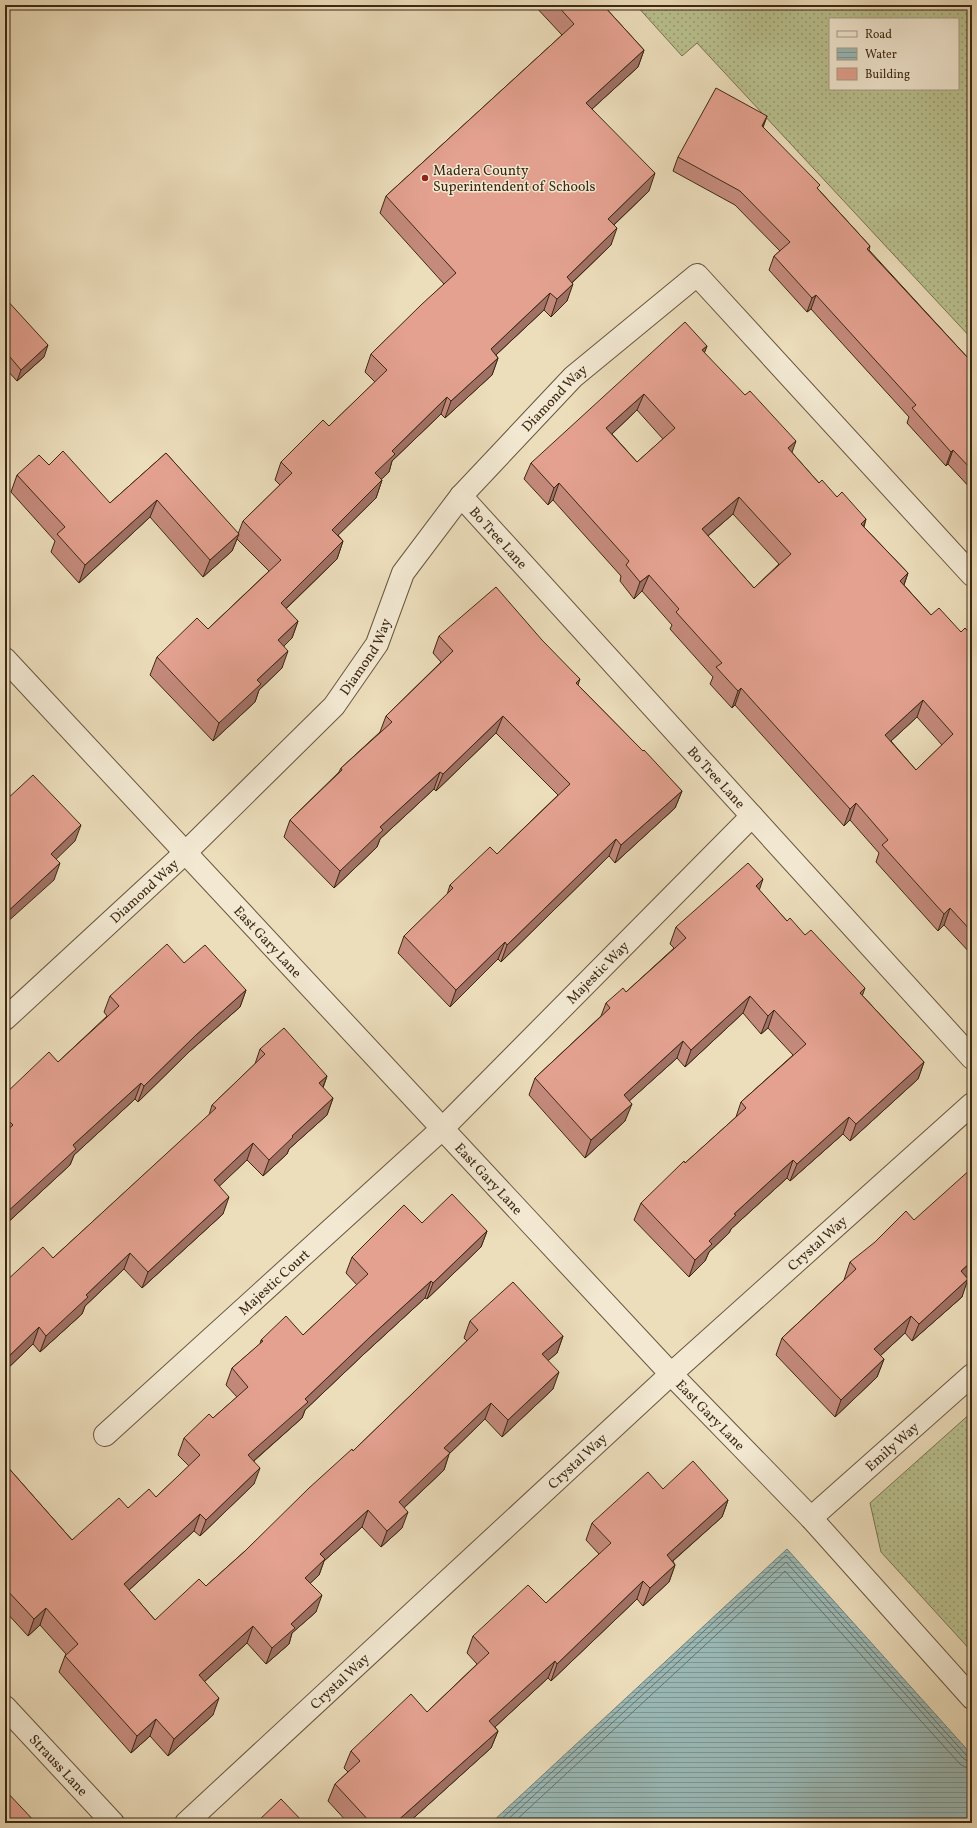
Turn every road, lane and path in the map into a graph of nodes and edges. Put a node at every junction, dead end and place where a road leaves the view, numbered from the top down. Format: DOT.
graph roads {
  1 [pos="461,496"];
  2 [pos="972,575"];
  3 [pos="5,659"];
  4 [pos="752,816"];
  5 [pos="186,852"];
  6 [pos="5,1019"];
  7 [pos="972,1058"];
  8 [pos="972,1104"];
  9 [pos="442,1128"];
  10 [pos="671,1374"];
  11 [pos="972,1375"];
  12 [pos="106,1435"];
  13 [pos="811,1518"];
  14 [pos="972,1698"];
  15 [pos="5,1707"];
  16 [pos="113,1823"];
  17 [pos="186,1823"];
  1 -- 2 [label="street, Diamond Way"];
  1 -- 4 [label="street, Bo Tree Lane"];
  1 -- 5 [label="street, Diamond Way"];
  3 -- 5 [label="street, East Gary Lane"];
  4 -- 7 [label="street, Bo Tree Lane"];
  4 -- 9 [label="street, Majestic Way"];
  5 -- 6 [label="street, Diamond Way"];
  5 -- 9 [label="street, East Gary Lane"];
  8 -- 10 [label="street, Crystal Way"];
  9 -- 10 [label="street, East Gary Lane"];
  9 -- 12 [label="street, Majestic Court"];
  10 -- 13 [label="street, East Gary Lane"];
  10 -- 17 [label="street, Crystal Way"];
  11 -- 13 [label="street, Emily Way"];
  13 -- 14 [label="street, East Gary Lane"];
  15 -- 16 [label="street, Strauss Lane"];
}
